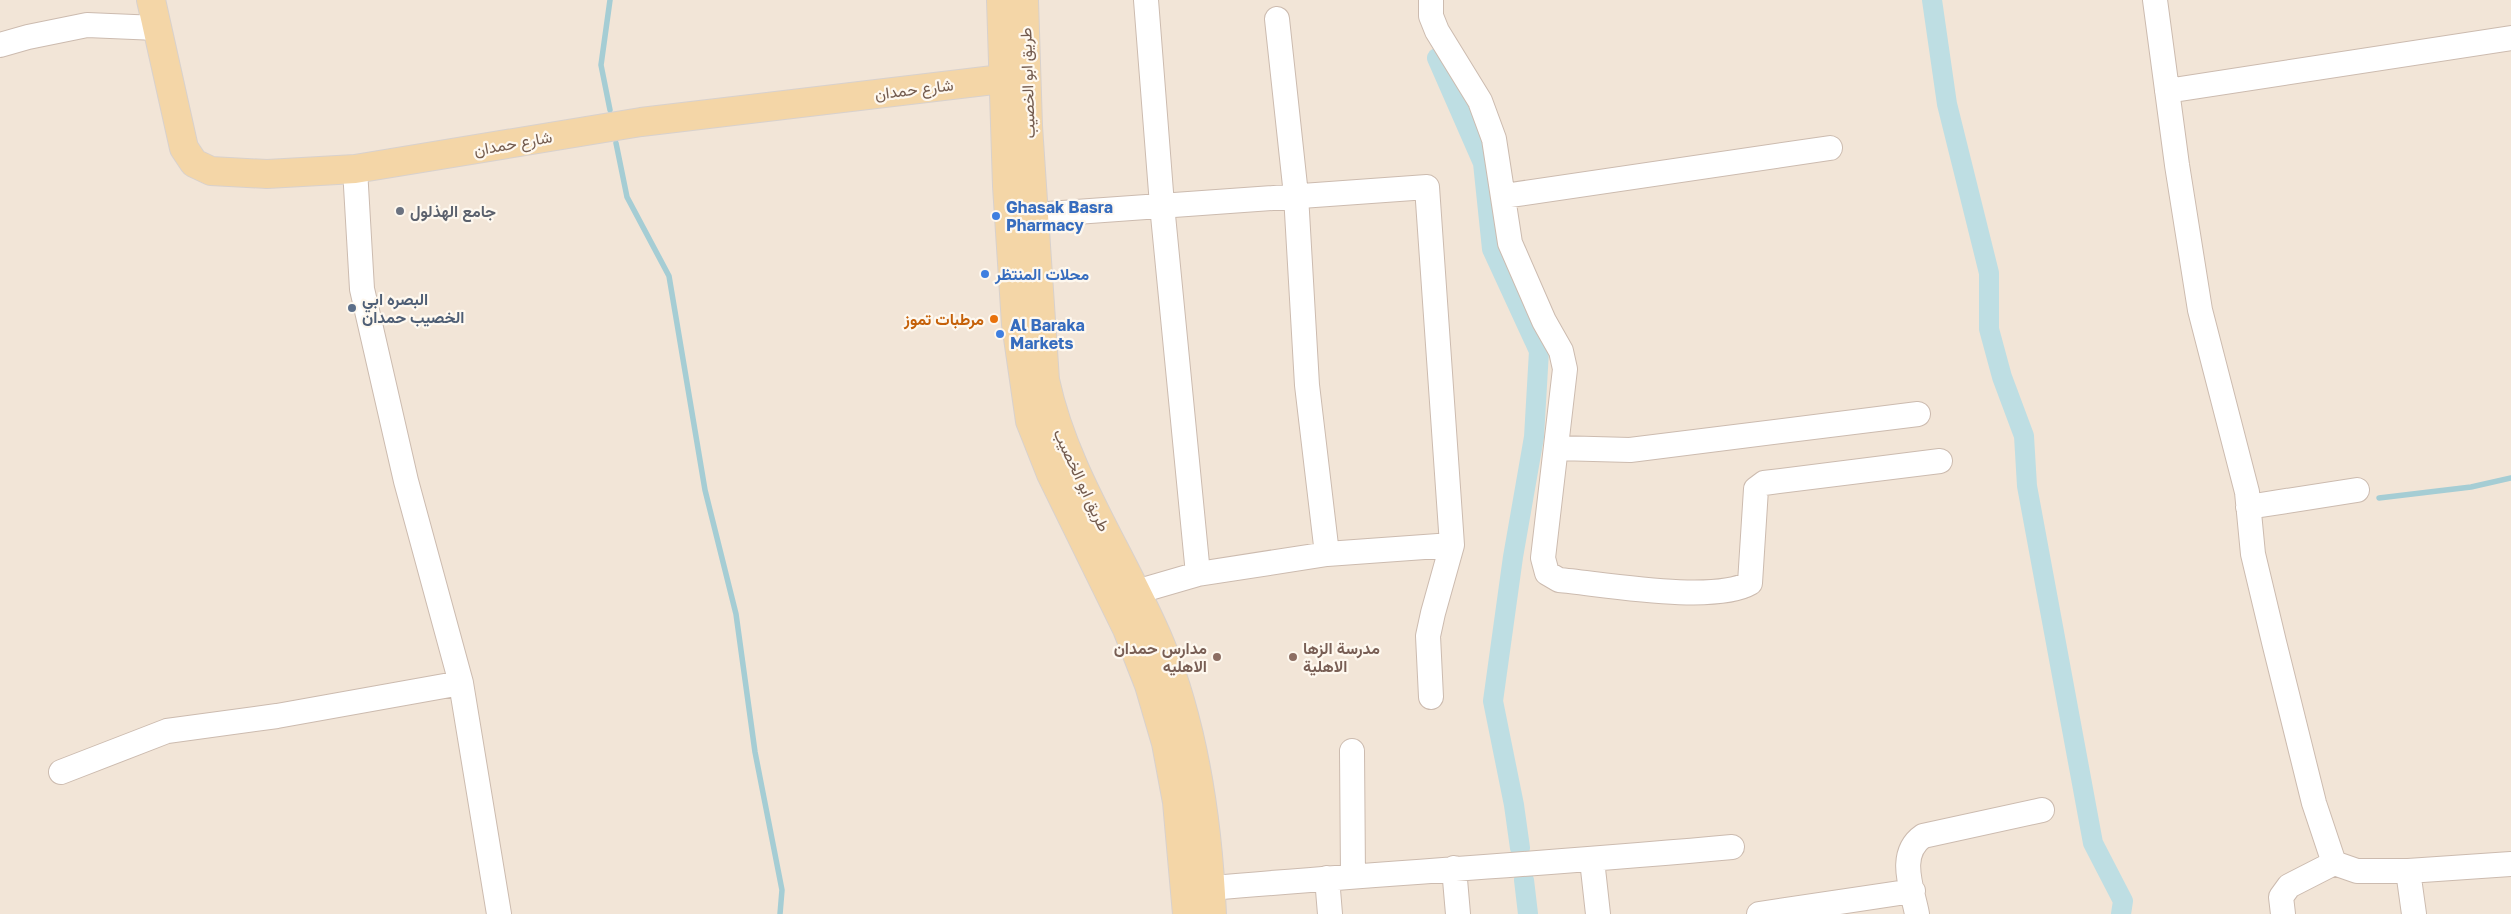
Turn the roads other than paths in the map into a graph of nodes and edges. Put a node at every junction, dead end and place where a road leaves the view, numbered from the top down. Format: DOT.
graph roads {
  1 [pos="151,0"];
  2 [pos="1001,0"];
  3 [pos="1024,0"];
  4 [pos="1146,0"];
  5 [pos="1431,0"];
  6 [pos="2155,0"];
  7 [pos="1277,20"];
  8 [pos="157,28"];
  9 [pos="2511,38"];
  10 [pos="0,45"];
  11 [pos="1002,79"];
  12 [pos="2167,91"];
  13 [pos="1830,148"];
  14 [pos="355,169"];
  15 [pos="1296,195"];
  16 [pos="1504,196"];
  17 [pos="1162,205"];
  18 [pos="1034,215"];
  19 [pos="1918,414"];
  20 [pos="1557,448"];
  21 [pos="1940,461"];
  22 [pos="2357,490"];
  23 [pos="2248,507"];
  24 [pos="1452,545"];
  25 [pos="1327,554"];
  26 [pos="1198,574"];
  27 [pos="1136,592"];
  28 [pos="460,683"];
  29 [pos="1431,697"];
  30 [pos="1352,751"];
  31 [pos="61,772"];
  32 [pos="2042,810"];
  33 [pos="1732,846"];
  34 [pos="1592,860"];
  35 [pos="2334,863"];
  36 [pos="2511,864"];
  37 [pos="1454,868"];
  38 [pos="2408,871"];
  39 [pos="1354,876"];
  40 [pos="1327,878"];
  41 [pos="1913,891"];
  42 [pos="1212,901"];
  43 [pos="499,914"];
  44 [pos="1187,914"];
  45 [pos="1330,914"];
  46 [pos="1458,914"];
  47 [pos="1598,914"];
  48 [pos="1759,914"];
  49 [pos="1917,914"];
  50 [pos="2283,914"];
  51 [pos="2414,914"];
  1 -- 8 [label="main road, شارع حمدان"];
  2 -- 11 [label="main road, طريق ابو الخصيب"];
  3 -- 18 [label="main road, طريق ابو الخصيب"];
  4 -- 17 [label="street"];
  5 -- 16 [label="street"];
  6 -- 12 [label="street"];
  7 -- 15 [label="street"];
  8 -- 10 [label="street"];
  8 -- 14 [label="main road, شارع حمدان"];
  9 -- 12 [label="street"];
  11 -- 14 [label="main road, شارع حمدان"];
  11 -- 44 [label="main road, طريق ابو الخصيب"];
  12 -- 23 [label="street"];
  13 -- 16 [label="street"];
  14 -- 28 [label="street"];
  15 -- 17 [label="street"];
  15 -- 24 [label="street"];
  15 -- 25 [label="street"];
  16 -- 20 [label="street"];
  17 -- 18 [label="street"];
  17 -- 26 [label="street"];
  18 -- 27 [label="main road, طريق ابو الخصيب"];
  19 -- 20 [label="street"];
  20 -- 21 [label="street"];
  22 -- 23 [label="street"];
  23 -- 35 [label="street"];
  24 -- 25 [label="street"];
  24 -- 29 [label="street"];
  25 -- 26 [label="street"];
  26 -- 27 [label="street"];
  27 -- 42 [label="main road, طريق ابو الخصيب"];
  28 -- 31 [label="street"];
  28 -- 43 [label="street"];
  30 -- 39 [label="street"];
  32 -- 41 [label="street"];
  33 -- 34 [label="street"];
  34 -- 37 [label="street"];
  34 -- 47 [label="street"];
  35 -- 38 [label="street"];
  35 -- 50 [label="street"];
  36 -- 38 [label="street"];
  37 -- 39 [label="street"];
  37 -- 46 [label="street"];
  38 -- 51 [label="street"];
  39 -- 40 [label="street"];
  40 -- 42 [label="street"];
  40 -- 45 [label="street"];
  41 -- 48 [label="street"];
  41 -- 49 [label="street"];
}
